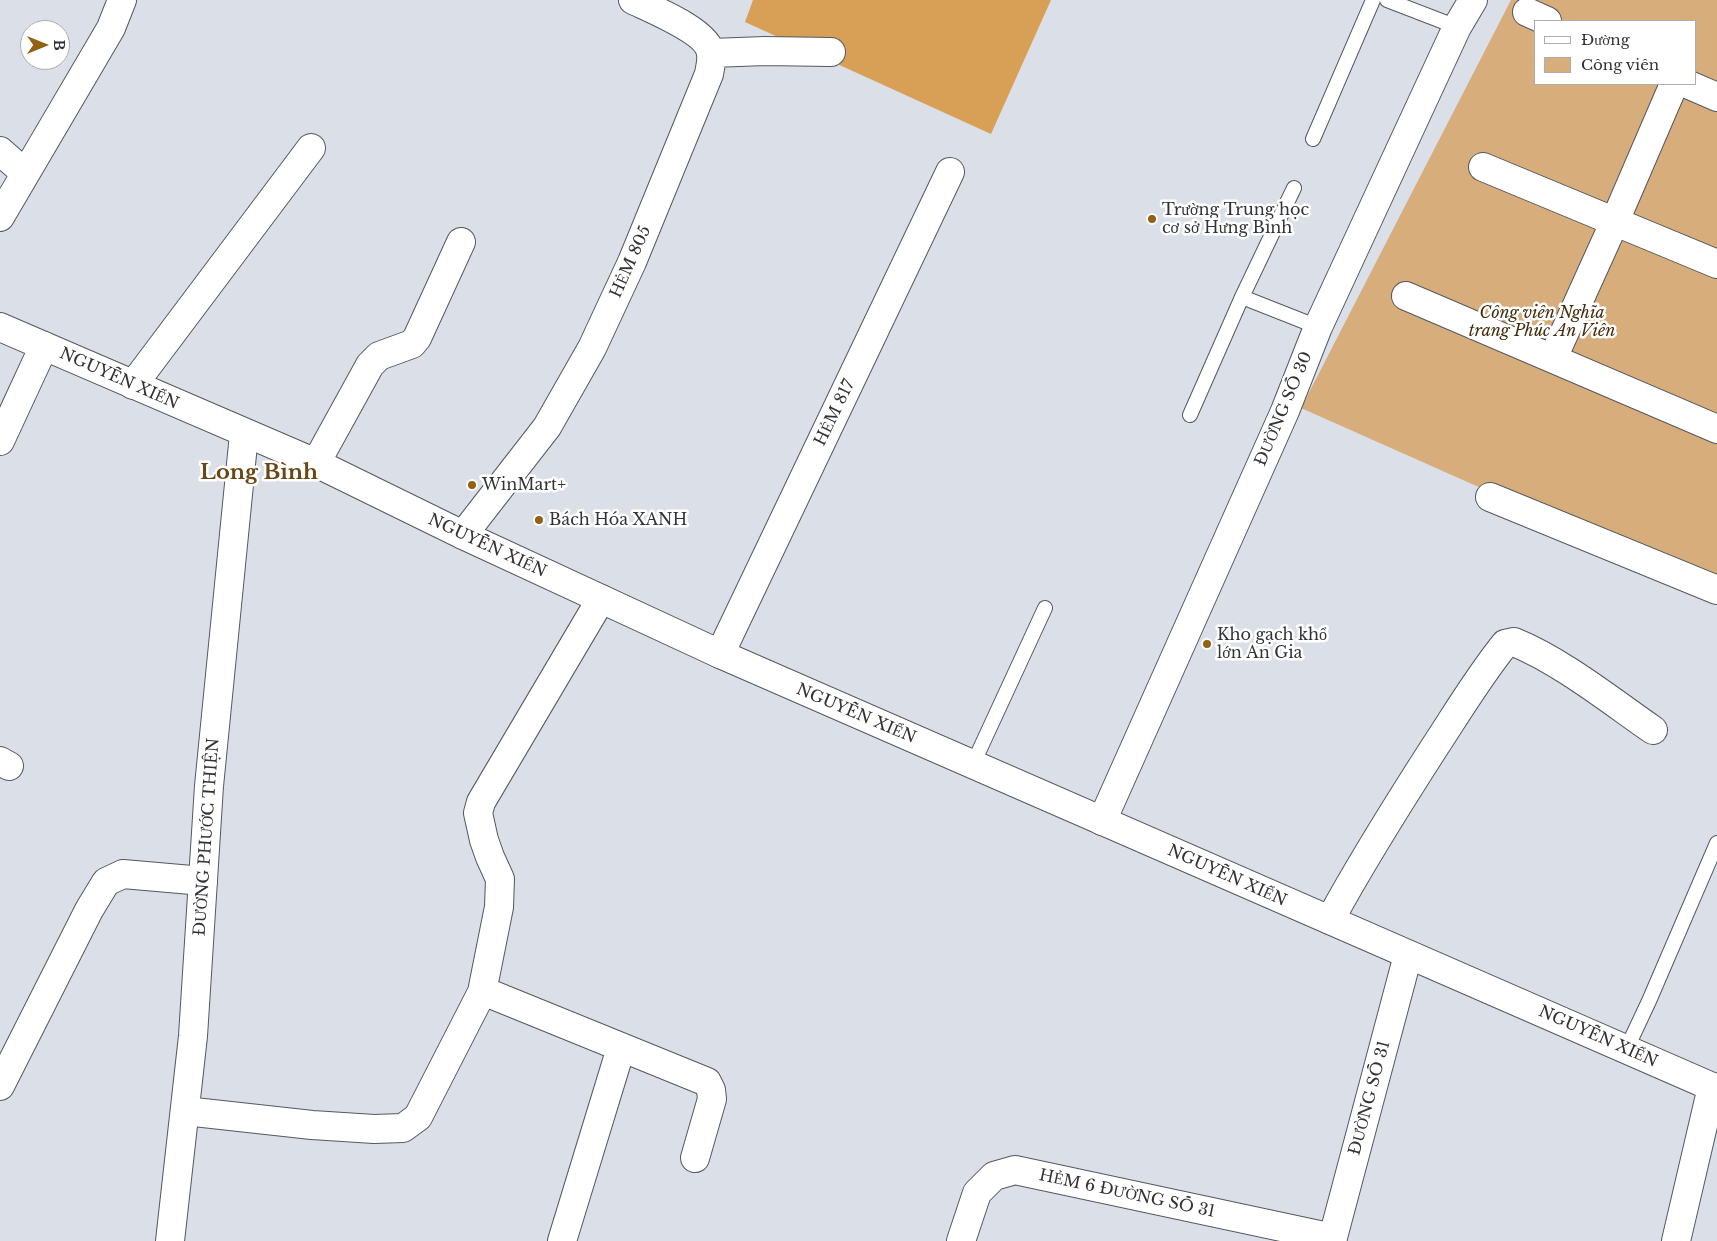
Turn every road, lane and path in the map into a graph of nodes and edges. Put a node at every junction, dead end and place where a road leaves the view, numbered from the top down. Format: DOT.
graph roads {
  1 [pos="122,0"];
  2 [pos="633,0"];
  3 [pos="1373,0"];
  4 [pos="1386,0"];
  5 [pos="1473,0"];
  6 [pos="1457,27"];
  7 [pos="831,52"];
  8 [pos="712,54"];
  9 [pos="1674,85"];
  10 [pos="1689,85"];
  11 [pos="1717,97"];
  12 [pos="1313,139"];
  13 [pos="311,148"];
  14 [pos="0,152"];
  15 [pos="1484,167"];
  16 [pos="950,172"];
  17 [pos="25,173"];
  18 [pos="1294,188"];
  19 [pos="0,216"];
  20 [pos="1615,221"];
  21 [pos="461,242"];
  22 [pos="1717,264"];
  23 [pos="1406,296"];
  24 [pos="1242,297"];
  25 [pos="0,327"];
  26 [pos="1318,327"];
  27 [pos="44,346"];
  28 [pos="1553,358"];
  29 [pos="133,385"];
  30 [pos="1190,415"];
  31 [pos="1717,429"];
  32 [pos="244,434"];
  33 [pos="0,441"];
  34 [pos="316,463"];
  35 [pos="1490,497"];
  36 [pos="463,535"];
  37 [pos="1717,589"];
  38 [pos="601,599"];
  39 [pos="1045,608"];
  40 [pos="720,654"];
  41 [pos="1653,730"];
  42 [pos="973,764"];
  43 [pos="1102,821"];
  44 [pos="1717,843"];
  45 [pos="203,881"];
  46 [pos="1330,920"];
  47 [pos="1408,954"];
  48 [pos="482,992"];
  49 [pos="621,1048"];
  50 [pos="1626,1050"];
  51 [pos="0,1086"];
  52 [pos="1714,1088"];
  53 [pos="184,1111"];
  54 [pos="695,1158"];
  55 [pos="1332,1239"];
  56 [pos="170,1241"];
  57 [pos="562,1241"];
  58 [pos="961,1241"];
  59 [pos="1676,1241"];
  1 -- 17 [label="street"];
  2 -- 8 [label="street"];
  3 -- 12 [label="lane"];
  4 -- 6 [label="lane"];
  5 -- 6 [label="street, ĐƯỜNG SỐ 30"];
  6 -- 26 [label="street, ĐƯỜNG SỐ 30"];
  7 -- 8 [label="street"];
  8 -- 36 [label="street, HẺM 805"];
  9 -- 20 [label="street"];
  10 -- 11 [label="street"];
  13 -- 29 [label="street"];
  14 -- 17 [label="street"];
  15 -- 20 [label="street"];
  16 -- 40 [label="street, HẺM 817"];
  17 -- 19 [label="street"];
  18 -- 24 [label="lane"];
  20 -- 22 [label="street"];
  20 -- 28 [label="street"];
  21 -- 34 [label="street"];
  23 -- 28 [label="street"];
  24 -- 26 [label="lane"];
  24 -- 30 [label="lane"];
  25 -- 27 [label="street, NGUYỄN XIỂN"];
  26 -- 43 [label="street, ĐƯỜNG SỐ 30"];
  27 -- 29 [label="street, NGUYỄN XIỂN"];
  27 -- 33 [label="street"];
  28 -- 31 [label="street"];
  29 -- 32 [label="street, NGUYỄN XIỂN"];
  32 -- 34 [label="street, NGUYỄN XIỂN"];
  32 -- 45 [label="street, ĐƯỜNG PHƯỚC THIỆN"];
  34 -- 36 [label="street, NGUYỄN XIỂN"];
  35 -- 37 [label="street"];
  36 -- 38 [label="street, NGUYỄN XIỂN"];
  38 -- 40 [label="street, NGUYỄN XIỂN"];
  38 -- 48 [label="street"];
  39 -- 42 [label="lane"];
  40 -- 42 [label="street, NGUYỄN XIỂN"];
  41 -- 46 [label="street"];
  42 -- 43 [label="street, NGUYỄN XIỂN"];
  43 -- 46 [label="street, NGUYỄN XIỂN"];
  44 -- 50 [label="lane"];
  45 -- 51 [label="street"];
  45 -- 53 [label="street, ĐƯỜNG PHƯỚC THIỆN"];
  46 -- 47 [label="street, NGUYỄN XIỂN"];
  47 -- 50 [label="street, NGUYỄN XIỂN"];
  47 -- 55 [label="street, ĐƯỜNG SỐ 31"];
  48 -- 49 [label="street"];
  48 -- 53 [label="street"];
  49 -- 54 [label="street"];
  49 -- 57 [label="street"];
  50 -- 52 [label="street, NGUYỄN XIỂN"];
  52 -- 59 [label="street"];
  53 -- 56 [label="street, ĐƯỜNG PHƯỚC THIỆN"];
  55 -- 58 [label="street, HẺM 6 ĐƯỜNG SỐ 31"];
}
